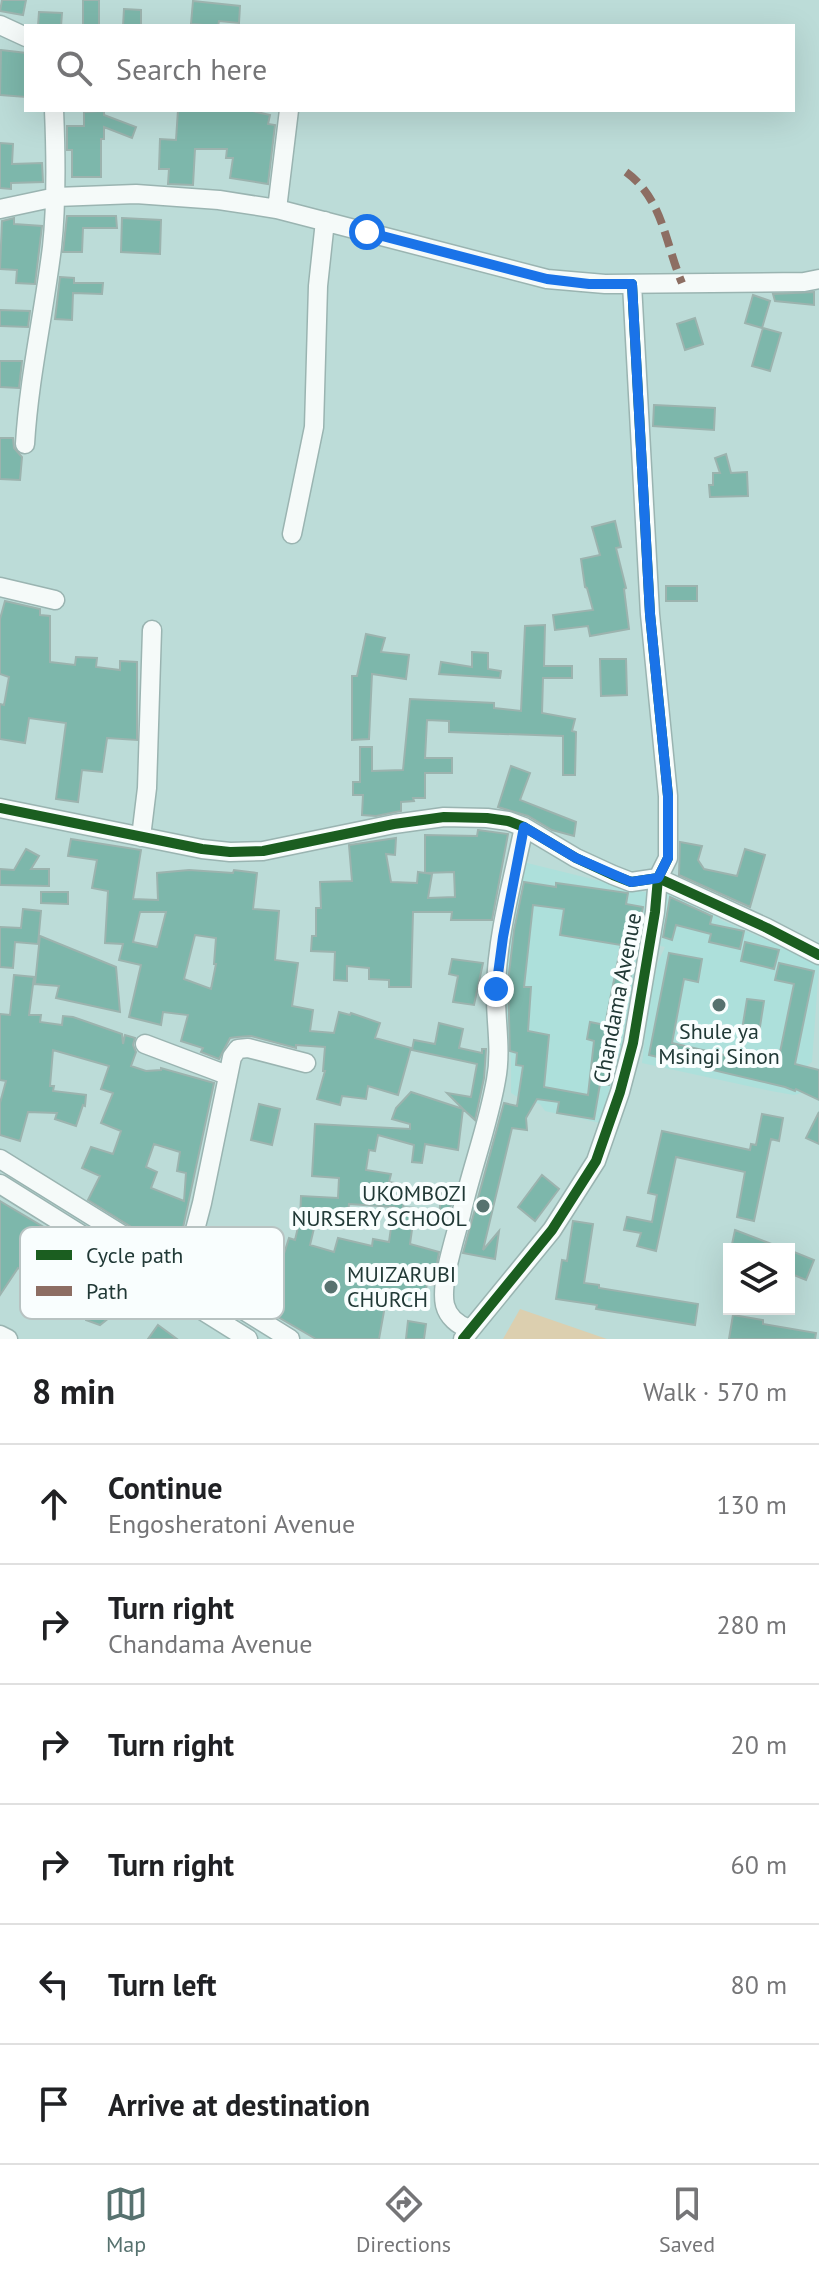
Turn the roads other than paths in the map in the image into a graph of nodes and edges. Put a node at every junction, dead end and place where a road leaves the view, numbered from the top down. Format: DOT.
graph roads {
  1 [pos="0,25"];
  2 [pos="24,36"];
  3 [pos="54,112"];
  4 [pos="289,112"];
  5 [pos="56,197"];
  6 [pos="0,209"];
  7 [pos="277,209"];
  8 [pos="325,221"];
  9 [pos="819,279"];
  10 [pos="632,284"];
  11 [pos="25,444"];
  12 [pos="292,534"];
  13 [pos="0,587"];
  14 [pos="55,600"];
  15 [pos="152,630"];
  16 [pos="0,808"];
  17 [pos="524,827"];
  18 [pos="141,837"];
  19 [pos="658,878"];
  20 [pos="819,955"];
  21 [pos="145,1044"];
  22 [pos="306,1063"];
  23 [pos="227,1075"];
  24 [pos="0,1159"];
  25 [pos="0,1184"];
  26 [pos="69,1227"];
  27 [pos="111,1227"];
  28 [pos="196,1227"];
  29 [pos="216,1319"];
  30 [pos="258,1319"];
  31 [pos="466,1334"];
  32 [pos="0,1335"];
  33 [pos="8,1339"];
  34 [pos="248,1339"];
  35 [pos="290,1339"];
  1 -- 2 [label="street"];
  3 -- 5 [label="street"];
  4 -- 7 [label="street"];
  5 -- 6 [label="street"];
  5 -- 7 [label="street"];
  5 -- 11 [label="street"];
  7 -- 8 [label="street"];
  8 -- 10 [label="street"];
  8 -- 12 [label="street"];
  9 -- 10 [label="street"];
  10 -- 19 [label="street, Chandama Avenue"];
  13 -- 14 [label="street"];
  15 -- 18 [label="street"];
  16 -- 18 [label="street"];
  17 -- 18 [label="street"];
  17 -- 19 [label="street"];
  17 -- 31 [label="street"];
  19 -- 20 [label="street"];
  19 -- 31 [label="street, Chandama Avenue"];
  21 -- 23 [label="street"];
  22 -- 23 [label="street"];
  23 -- 28 [label="street"];
  24 -- 27 [label="street"];
  25 -- 26 [label="street"];
  29 -- 34 [label="street"];
  30 -- 35 [label="street"];
  32 -- 33 [label="street"];
}
